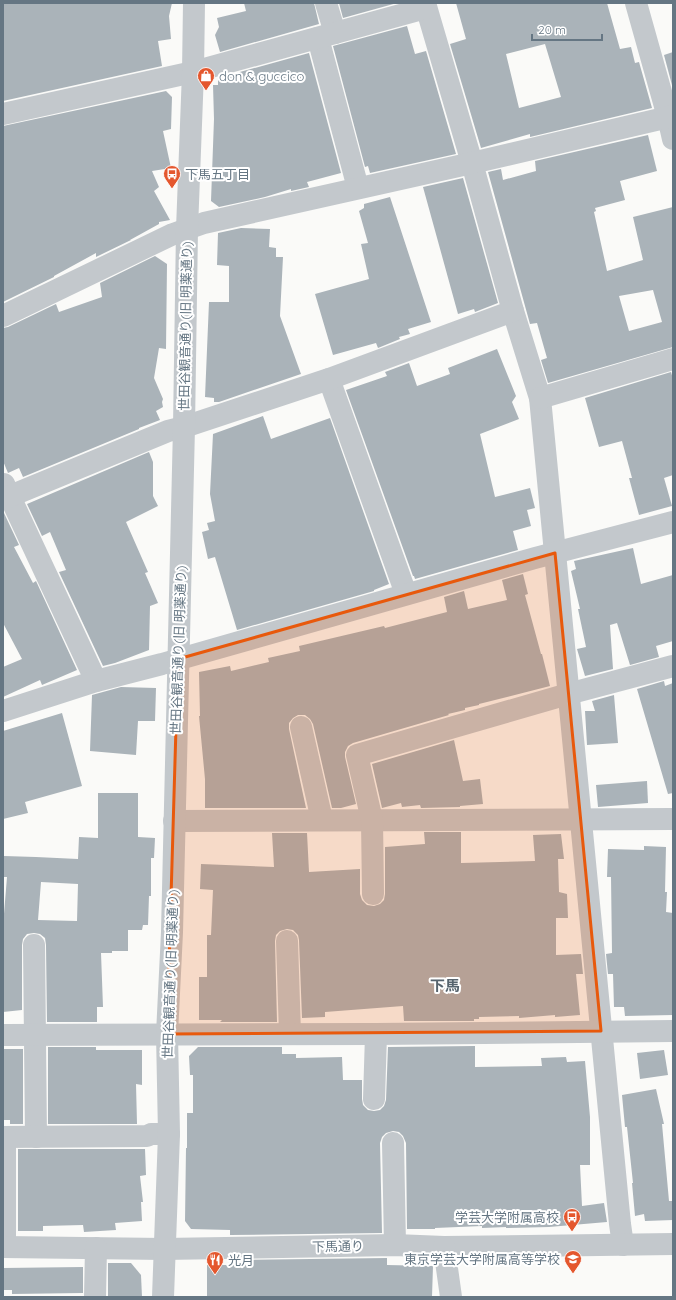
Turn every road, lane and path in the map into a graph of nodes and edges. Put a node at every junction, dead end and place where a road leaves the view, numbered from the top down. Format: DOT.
graph roads {
  1 [pos="194,3"];
  2 [pos="326,3"];
  3 [pos="636,3"];
  4 [pos="426,5"];
  5 [pos="326,36"];
  6 [pos="193,72"];
  7 [pos="3,114"];
  8 [pos="671,117"];
  9 [pos="673,139"];
  10 [pos="472,163"];
  11 [pos="358,188"];
  12 [pos="187,229"];
  13 [pos="513,311"];
  14 [pos="3,316"];
  15 [pos="673,359"];
  16 [pos="329,379"];
  17 [pos="540,398"];
  18 [pos="184,427"];
  19 [pos="5,492"];
  20 [pos="673,522"];
  21 [pos="555,553"];
  22 [pos="406,594"];
  23 [pos="178,659"];
  24 [pos="673,666"];
  25 [pos="96,681"];
  26 [pos="568,694"];
  27 [pos="3,710"];
  28 [pos="301,727"];
  29 [pos="673,819"];
  30 [pos="322,820"];
  31 [pos="372,820"];
  32 [pos="580,820"];
  33 [pos="174,821"];
  34 [pos="373,894"];
  35 [pos="287,941"];
  36 [pos="34,945"];
  37 [pos="601,1031"];
  38 [pos="673,1031"];
  39 [pos="35,1034"];
  40 [pos="167,1034"];
  41 [pos="290,1034"];
  42 [pos="376,1034"];
  43 [pos="3,1035"];
  44 [pos="374,1099"];
  45 [pos="169,1134"];
  46 [pos="4,1137"];
  47 [pos="36,1137"];
  48 [pos="392,1143"];
  49 [pos="673,1244"];
  50 [pos="395,1245"];
  51 [pos="623,1245"];
  52 [pos="4,1247"];
  53 [pos="96,1248"];
  54 [pos="444,1248"];
  55 [pos="164,1249"];
  56 [pos="95,1297"];
  57 [pos="163,1297"];
  58 [pos="451,1297"];
  1 -- 6 [label="street, 世田谷観音通り(旧 明薬通り)"];
  2 -- 5 [label="street"];
  3 -- 8 [label="street"];
  4 -- 5 [label="street"];
  4 -- 10 [label="street"];
  5 -- 6 [label="street"];
  5 -- 11 [label="street"];
  6 -- 7 [label="street"];
  6 -- 12 [label="street, 世田谷観音通り(旧 明薬通り)"];
  8 -- 9 [label="street"];
  8 -- 10 [label="street"];
  10 -- 11 [label="street"];
  10 -- 13 [label="street"];
  11 -- 12 [label="street"];
  12 -- 14 [label="street"];
  12 -- 18 [label="street, 世田谷観音通り(旧 明薬通り)"];
  13 -- 16 [label="street"];
  13 -- 17 [label="street"];
  15 -- 17 [label="street"];
  16 -- 18 [label="street"];
  16 -- 22 [label="street"];
  17 -- 21 [label="street"];
  18 -- 19 [label="street"];
  18 -- 23 [label="street, 世田谷観音通り(旧 明薬通り)"];
  19 -- 25 [label="street"];
  20 -- 21 [label="street"];
  21 -- 22 [label="street"];
  21 -- 26 [label="street"];
  22 -- 23 [label="street"];
  23 -- 25 [label="street"];
  23 -- 33 [label="street, 世田谷観音通り(旧 明薬通り)"];
  24 -- 26 [label="street"];
  25 -- 27 [label="street"];
  26 -- 31 [label="street"];
  26 -- 32 [label="street"];
  28 -- 30 [label="street"];
  29 -- 32 [label="street"];
  30 -- 31 [label="street"];
  30 -- 33 [label="street"];
  31 -- 32 [label="street"];
  31 -- 34 [label="street"];
  32 -- 37 [label="street"];
  33 -- 40 [label="street, 世田谷観音通り(旧 明薬通り)"];
  35 -- 41 [label="street"];
  36 -- 39 [label="street"];
  37 -- 38 [label="street"];
  37 -- 42 [label="street"];
  37 -- 51 [label="street"];
  39 -- 40 [label="street"];
  39 -- 43 [label="street"];
  39 -- 47 [label="street"];
  40 -- 41 [label="street"];
  40 -- 45 [label="street, 世田谷観音通り(旧 明薬通り)"];
  41 -- 42 [label="street"];
  42 -- 44 [label="street"];
  45 -- 47 [label="street"];
  45 -- 55 [label="street, 世田谷観音通り(旧 明薬通り)"];
  46 -- 47 [label="street"];
  46 -- 52 [label="street"];
  48 -- 50 [label="street"];
  49 -- 51 [label="street, 下馬通り"];
  50 -- 54 [label="street, 下馬通り"];
  50 -- 55 [label="street, 下馬通り"];
  51 -- 54 [label="street, 下馬通り"];
  52 -- 53 [label="street, 下馬通り"];
  53 -- 55 [label="street, 下馬通り"];
  53 -- 56 [label="street"];
  54 -- 58 [label="street"];
  55 -- 57 [label="street, 世田谷観音通り(旧 明薬通り)"];
}
